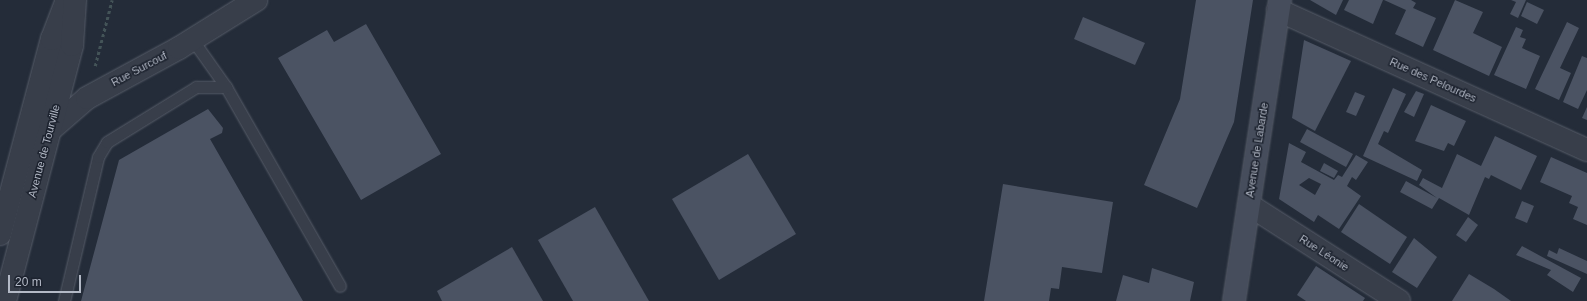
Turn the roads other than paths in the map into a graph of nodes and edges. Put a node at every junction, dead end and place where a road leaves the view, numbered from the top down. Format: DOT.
graph roads {
  1 [pos="67,0"];
  2 [pos="75,0"];
  3 [pos="256,0"];
  4 [pos="1279,5"];
  5 [pos="229,7"];
  6 [pos="192,39"];
  7 [pos="226,87"];
  8 [pos="49,131"];
  9 [pos="1587,150"];
  10 [pos="1249,205"];
  11 [pos="0,234"];
  12 [pos="340,286"];
  13 [pos="5,301"];
  14 [pos="64,301"];
  15 [pos="1234,301"];
  16 [pos="1399,301"];
  1 -- 11 [label="street, Avenue de Tourville"];
  2 -- 8 [label="street, Avenue de Tourville"];
  3 -- 5 [label="street, Rue Surcouf"];
  4 -- 9 [label="street, Rue des Pelourdes"];
  4 -- 10 [label="main road, Avenue de Labarde"];
  5 -- 6 [label="street, Rue Surcouf"];
  6 -- 7 [label="lane"];
  6 -- 8 [label="street, Rue Surcouf"];
  7 -- 12 [label="lane"];
  7 -- 14 [label="lane"];
  8 -- 13 [label="street, Avenue de Tourville"];
  10 -- 15 [label="main road, Avenue de Labarde"];
  10 -- 16 [label="street, Rue Léonie"];
}
